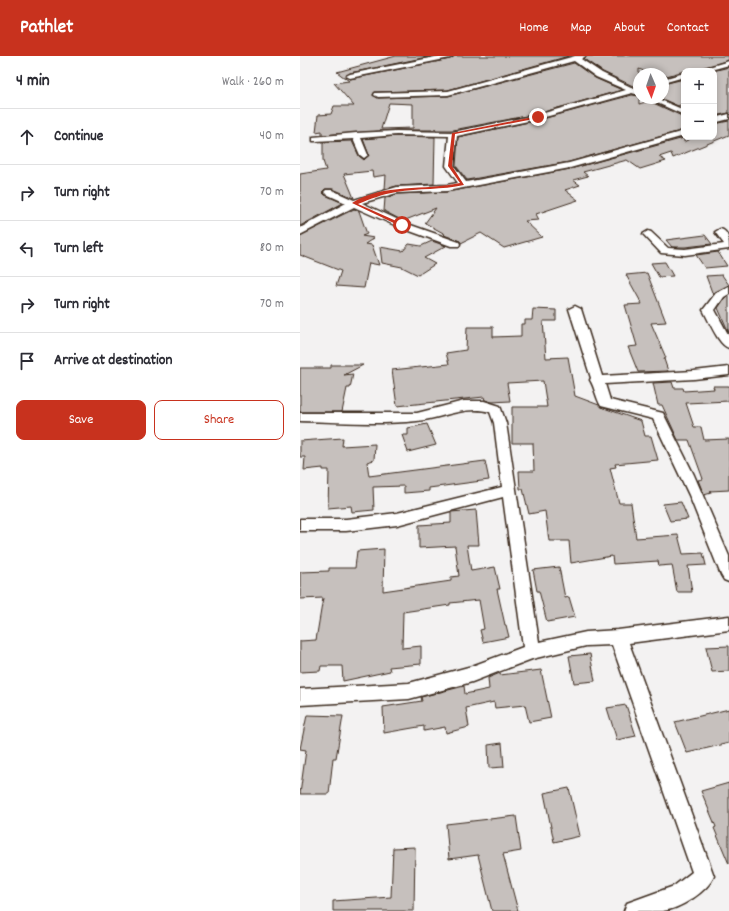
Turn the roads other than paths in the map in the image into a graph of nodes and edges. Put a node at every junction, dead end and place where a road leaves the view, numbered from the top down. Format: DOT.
graph roads {
  1 [pos="450,56"];
  2 [pos="583,56"];
  3 [pos="575,58"];
  4 [pos="729,63"];
  5 [pos="710,68"];
  6 [pos="350,76"];
  7 [pos="681,76"];
  8 [pos="669,79"];
  9 [pos="633,89"];
  10 [pos="633,92"];
  11 [pos="378,95"];
  12 [pos="664,104"];
  13 [pos="681,112"];
  14 [pos="729,116"];
  15 [pos="717,120"];
  16 [pos="453,134"];
  17 [pos="681,134"];
  18 [pos="356,136"];
  19 [pos="316,139"];
  20 [pos="364,155"];
  21 [pos="463,184"];
  22 [pos="329,192"];
  23 [pos="354,203"];
  24 [pos="300,232"];
  25 [pos="720,232"];
  26 [pos="648,234"];
  27 [pos="455,244"];
  28 [pos="729,245"];
  29 [pos="729,288"];
  30 [pos="575,309"];
  31 [pos="729,344"];
  32 [pos="729,371"];
  33 [pos="596,380"];
  34 [pos="300,417"];
  35 [pos="510,490"];
  36 [pos="300,525"];
  37 [pos="729,575"];
  38 [pos="729,623"];
  39 [pos="618,637"];
  40 [pos="532,651"];
  41 [pos="300,697"];
  42 [pos="635,911"];
  1 -- 6 [label="street"];
  2 -- 3 [label="street"];
  3 -- 9 [label="street"];
  3 -- 11 [label="street"];
  4 -- 5 [label="street"];
  7 -- 8 [label="street"];
  10 -- 16 [label="street"];
  12 -- 13 [label="street"];
  14 -- 15 [label="street"];
  16 -- 18 [label="street"];
  16 -- 21 [label="street"];
  17 -- 21 [label="street"];
  18 -- 19 [label="street"];
  18 -- 20 [label="street"];
  21 -- 23 [label="street"];
  22 -- 23 [label="street"];
  23 -- 24 [label="street"];
  23 -- 27 [label="street"];
  25 -- 28 [label="street"];
  26 -- 28 [label="street"];
  29 -- 31 [label="street"];
  30 -- 33 [label="street"];
  32 -- 33 [label="street"];
  33 -- 37 [label="street"];
  34 -- 35 [label="street"];
  35 -- 36 [label="street"];
  35 -- 40 [label="street"];
  38 -- 39 [label="street"];
  39 -- 40 [label="street"];
  39 -- 42 [label="street"];
  40 -- 41 [label="street"];
}
